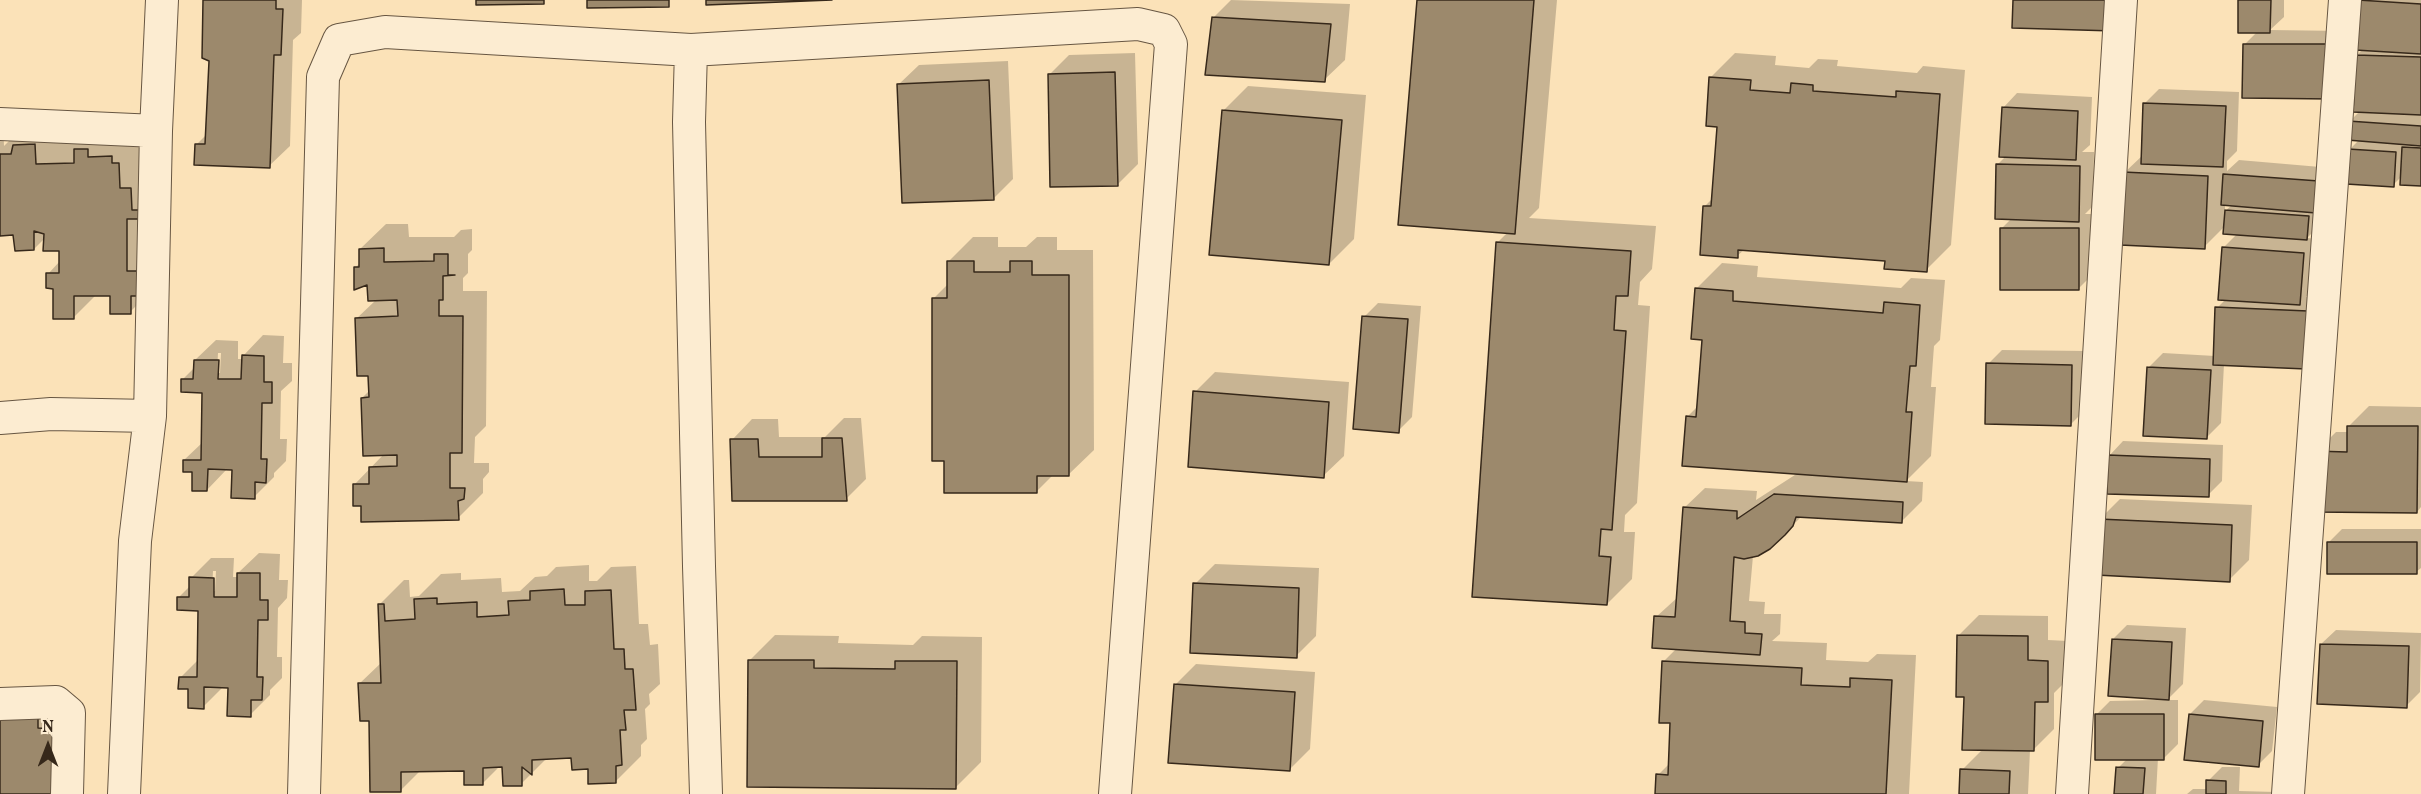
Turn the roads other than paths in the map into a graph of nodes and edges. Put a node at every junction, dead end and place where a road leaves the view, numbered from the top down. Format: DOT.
graph roads {
  1 [pos="162,0"];
  2 [pos="2121,0"];
  3 [pos="2345,0"];
  4 [pos="691,50"];
  5 [pos="0,124"];
  6 [pos="156,131"];
  7 [pos="150,416"];
  8 [pos="0,418"];
  9 [pos="0,704"];
  10 [pos="67,794"];
  11 [pos="124,794"];
  12 [pos="304,794"];
  13 [pos="706,794"];
  14 [pos="1115,794"];
  15 [pos="2072,794"];
  16 [pos="2288,794"];
  1 -- 6 [label="street"];
  2 -- 15 [label="street"];
  3 -- 16 [label="street"];
  4 -- 12 [label="street"];
  4 -- 13 [label="street"];
  4 -- 14 [label="street"];
  5 -- 6 [label="street"];
  6 -- 7 [label="street"];
  7 -- 8 [label="street"];
  7 -- 11 [label="street"];
  9 -- 10 [label="street"];
}
